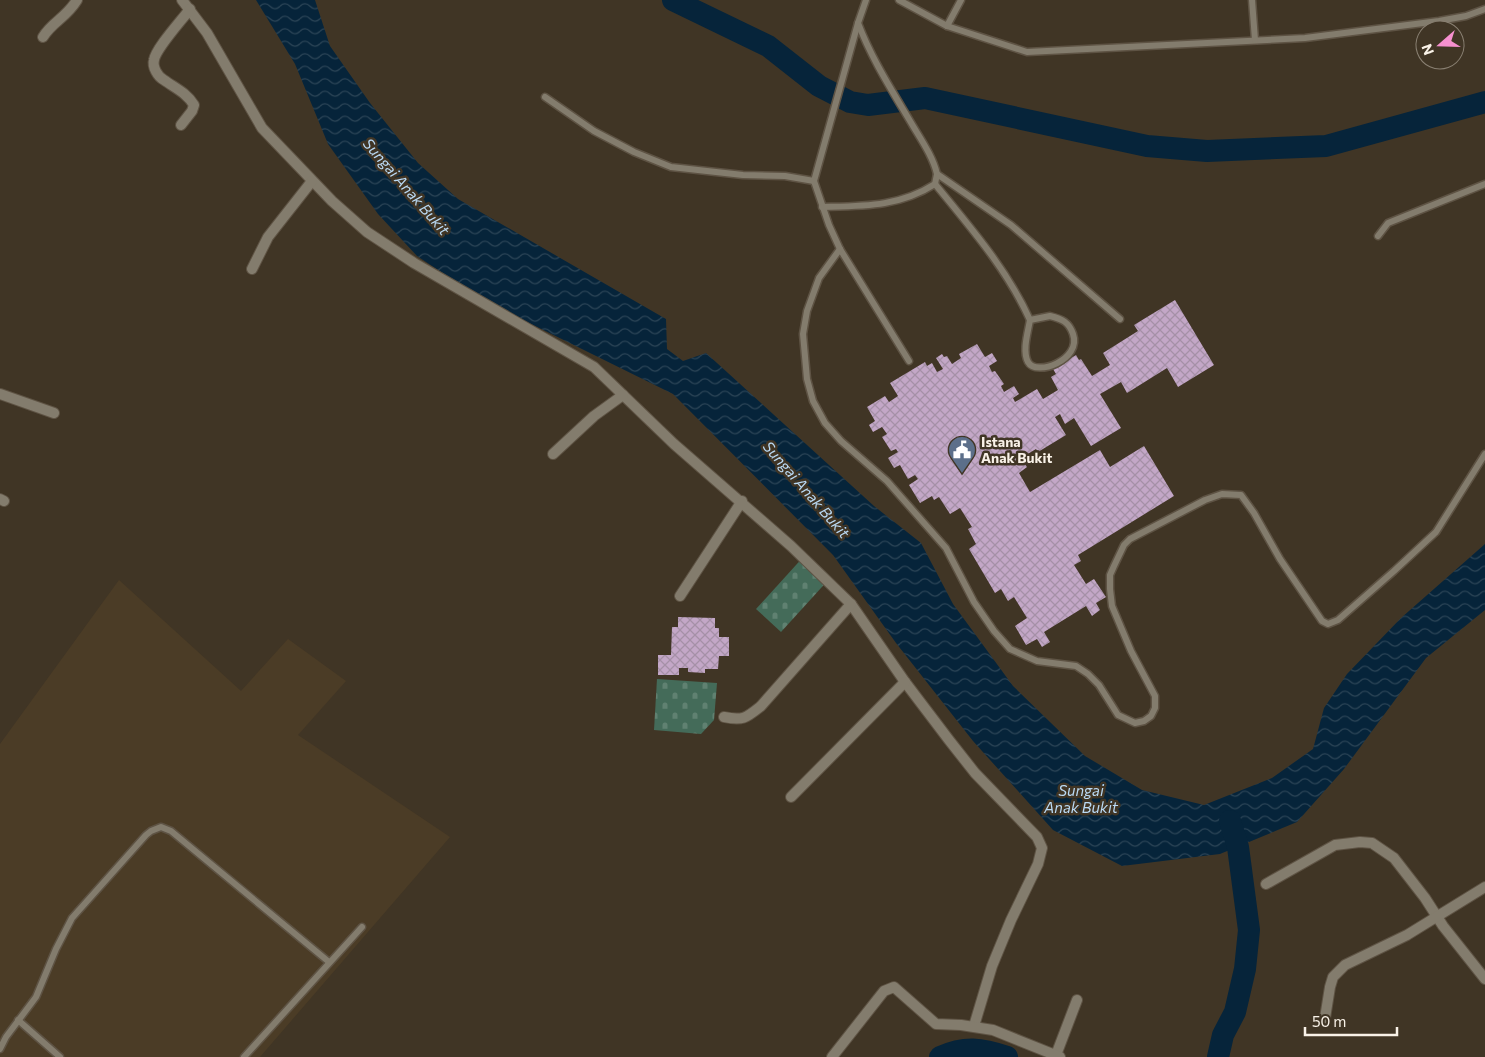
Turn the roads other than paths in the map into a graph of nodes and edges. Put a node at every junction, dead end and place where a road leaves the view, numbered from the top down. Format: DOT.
graph roads {
  1 [pos="76,0"];
  2 [pos="182,0"];
  3 [pos="866,0"];
  4 [pos="899,0"];
  5 [pos="961,0"];
  6 [pos="1252,0"];
  7 [pos="190,9"];
  8 [pos="1485,9"];
  9 [pos="858,23"];
  10 [pos="947,26"];
  11 [pos="43,37"];
  12 [pos="1255,40"];
  13 [pos="544,98"];
  14 [pos="181,125"];
  15 [pos="937,174"];
  16 [pos="312,181"];
  17 [pos="814,181"];
  18 [pos="935,184"];
  19 [pos="1485,184"];
  20 [pos="822,207"];
  21 [pos="1378,236"];
  22 [pos="840,248"];
  23 [pos="252,269"];
  24 [pos="1120,319"];
  25 [pos="1030,320"];
  26 [pos="909,361"];
  27 [pos="0,394"];
  28 [pos="623,395"];
  29 [pos="54,414"];
  30 [pos="553,454"];
  31 [pos="1485,454"];
  32 [pos="742,501"];
  33 [pos="680,596"];
  34 [pos="851,604"];
  35 [pos="905,682"];
  36 [pos="724,717"];
  37 [pos="791,797"];
  38 [pos="1266,884"];
  39 [pos="1485,887"];
  40 [pos="1437,917"];
  41 [pos="362,927"];
  42 [pos="329,962"];
  43 [pos="1481,968"];
  44 [pos="1485,979"];
  45 [pos="1077,1000"];
  46 [pos="1325,1018"];
  47 [pos="18,1020"];
  48 [pos="974,1026"];
  49 [pos="0,1049"];
  50 [pos="1058,1056"];
  51 [pos="60,1057"];
  52 [pos="244,1057"];
  53 [pos="832,1057"];
  1 -- 11 [label="street"];
  2 -- 7 [label="street"];
  3 -- 9 [label="lane"];
  4 -- 10 [label="lane"];
  5 -- 10 [label="lane"];
  6 -- 12 [label="lane"];
  7 -- 14 [label="street"];
  7 -- 16 [label="street"];
  8 -- 12 [label="lane"];
  9 -- 15 [label="lane"];
  9 -- 17 [label="lane"];
  10 -- 12 [label="lane"];
  13 -- 17 [label="lane"];
  15 -- 18 [label="lane"];
  15 -- 24 [label="lane"];
  16 -- 23 [label="street"];
  16 -- 28 [label="street"];
  17 -- 20 [label="lane"];
  18 -- 20 [label="lane"];
  18 -- 25 [label="lane"];
  19 -- 21 [label="lane"];
  20 -- 22 [label="lane"];
  22 -- 26 [label="lane"];
  22 -- 31 [label="lane"];
  25 -- 25 [label="lane"];
  27 -- 29 [label="street"];
  28 -- 30 [label="street"];
  28 -- 32 [label="street"];
  32 -- 33 [label="street"];
  32 -- 34 [label="street"];
  34 -- 35 [label="street"];
  34 -- 36 [label="street"];
  35 -- 37 [label="street"];
  35 -- 48 [label="street"];
  38 -- 40 [label="street"];
  39 -- 40 [label="street"];
  40 -- 43 [label="street"];
  40 -- 46 [label="street"];
  41 -- 42 [label="lane"];
  42 -- 47 [label="lane"];
  42 -- 52 [label="lane"];
  43 -- 44 [label="street"];
  45 -- 50 [label="street"];
  47 -- 49 [label="lane"];
  47 -- 51 [label="lane"];
  48 -- 50 [label="street"];
  48 -- 53 [label="street"];
}
